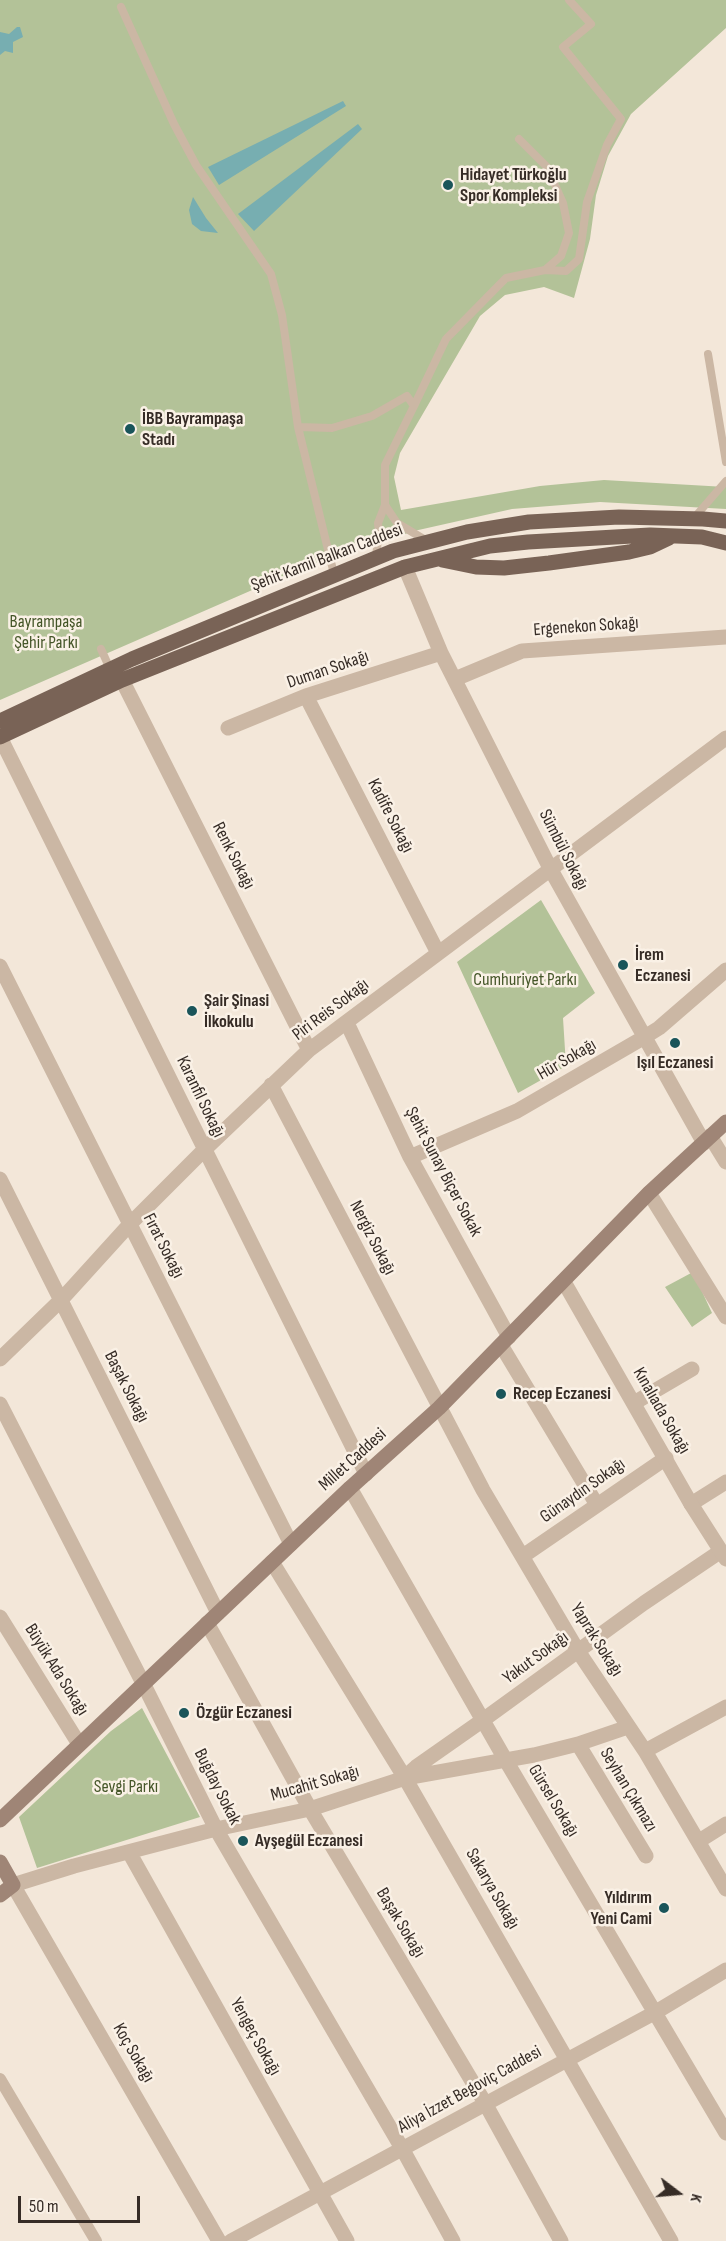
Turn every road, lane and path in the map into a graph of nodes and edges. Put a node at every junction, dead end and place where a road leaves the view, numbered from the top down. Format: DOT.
graph roads {
  1 [pos="569,0"];
  2 [pos="121,7"];
  3 [pos="519,139"];
  4 [pos="545,270"];
  5 [pos="708,354"];
  6 [pos="414,406"];
  7 [pos="298,427"];
  8 [pos="726,462"];
  9 [pos="726,481"];
  10 [pos="385,505"];
  11 [pos="694,518"];
  12 [pos="577,519"];
  13 [pos="726,521"];
  14 [pos="674,536"];
  15 [pos="587,537"];
  16 [pos="428,542"];
  17 [pos="726,543"];
  18 [pos="376,556"];
  19 [pos="436,559"];
  20 [pos="549,563"];
  21 [pos="405,567"];
  22 [pos="334,574"];
  23 [pos="726,637"];
  24 [pos="101,649"];
  25 [pos="441,653"];
  26 [pos="110,669"];
  27 [pos="455,679"];
  28 [pos="122,680"];
  29 [pos="306,696"];
  30 [pos="0,721"];
  31 [pos="228,728"];
  32 [pos="0,737"];
  33 [pos="726,738"];
  34 [pos="551,870"];
  35 [pos="438,953"];
  36 [pos="0,966"];
  37 [pos="726,970"];
  38 [pos="347,1023"];
  39 [pos="643,1038"];
  40 [pos="309,1050"];
  41 [pos="271,1085"];
  42 [pos="726,1122"];
  43 [pos="707,1139"];
  44 [pos="204,1150"];
  45 [pos="410,1157"];
  46 [pos="726,1162"];
  47 [pos="0,1179"];
  48 [pos="650,1193"];
  49 [pos="130,1224"];
  50 [pos="564,1282"];
  51 [pos="61,1300"];
  52 [pos="726,1317"];
  53 [pos="505,1341"];
  54 [pos="0,1359"];
  55 [pos="692,1369"];
  56 [pos="633,1403"];
  57 [pos="0,1404"];
  58 [pos="439,1408"];
  59 [pos="666,1458"];
  60 [pos="366,1474"];
  61 [pos="726,1482"];
  62 [pos="350,1488"];
  63 [pos="691,1504"];
  64 [pos="597,1505"];
  65 [pos="291,1544"];
  66 [pos="723,1555"];
  67 [pos="523,1556"];
  68 [pos="272,1562"];
  69 [pos="0,1617"];
  70 [pos="212,1618"];
  71 [pos="578,1651"];
  72 [pos="144,1683"];
  73 [pos="726,1707"];
  74 [pos="483,1720"];
  75 [pos="628,1727"];
  76 [pos="79,1743"];
  77 [pos="578,1744"];
  78 [pos="645,1751"];
  79 [pos="505,1759"];
  80 [pos="405,1778"];
  81 [pos="310,1809"];
  82 [pos="0,1820"];
  83 [pos="726,1824"];
  84 [pos="216,1829"];
  85 [pos="699,1841"];
  86 [pos="129,1852"];
  87 [pos="646,1856"];
  88 [pos="0,1865"];
  89 [pos="14,1886"];
  90 [pos="726,1889"];
  91 [pos="0,1895"];
  92 [pos="726,1970"];
  93 [pos="656,2012"];
  94 [pos="568,2059"];
  95 [pos="0,2079"];
  96 [pos="485,2103"];
  97 [pos="726,2133"];
  98 [pos="403,2150"];
  99 [pos="321,2194"];
  100 [pos="96,2241"];
  101 [pos="219,2241"];
  102 [pos="231,2241"];
  103 [pos="347,2241"];
  104 [pos="453,2241"];
  105 [pos="561,2241"];
  106 [pos="671,2241"];
  1 -- 4 [label="lane"];
  2 -- 7 [label="lane"];
  3 -- 4 [label="lane"];
  4 -- 6 [label="lane"];
  5 -- 8 [label="lane"];
  6 -- 7 [label="lane"];
  6 -- 10 [label="lane"];
  7 -- 22 [label="lane"];
  9 -- 11 [label="lane"];
  10 -- 16 [label="lane"];
  10 -- 18 [label="lane"];
  11 -- 12 [label="main road, Şehit Kamil Balkan Caddesi"];
  11 -- 13 [label="main road, Şehit Kamil Balkan Caddesi"];
  12 -- 15 [label="main road"];
  12 -- 16 [label="main road, Şehit Kamil Balkan Caddesi"];
  14 -- 15 [label="main road, Şehit Kamil Balkan Caddesi"];
  14 -- 17 [label="main road, Şehit Kamil Balkan Caddesi"];
  14 -- 20 [label="main road"];
  15 -- 19 [label="main road, Şehit Kamil Balkan Caddesi"];
  15 -- 20 [label="main road"];
  16 -- 18 [label="main road, Şehit Kamil Balkan Caddesi"];
  18 -- 22 [label="main road, Şehit Kamil Balkan Caddesi"];
  19 -- 20 [label="main road"];
  19 -- 21 [label="main road, Şehit Kamil Balkan Caddesi"];
  21 -- 25 [label="street, Sümbül Sokağı"];
  21 -- 28 [label="main road, Şehit Kamil Balkan Caddesi"];
  22 -- 26 [label="main road, Şehit Kamil Balkan Caddesi"];
  23 -- 27 [label="street, Ergenekon Sokağı"];
  24 -- 26 [label="lane"];
  25 -- 27 [label="street, Sümbül Sokağı"];
  25 -- 29 [label="street, Duman Sokağı"];
  26 -- 30 [label="main road, Şehit Kamil Balkan Caddesi"];
  27 -- 34 [label="street, Sümbül Sokağı"];
  28 -- 32 [label="main road, Şehit Kamil Balkan Caddesi"];
  28 -- 40 [label="street, Renk Sokağı"];
  29 -- 31 [label="street, Duman Sokağı"];
  29 -- 35 [label="street, Kadife Sokağı"];
  32 -- 44 [label="street, Karanfil Sokağı"];
  33 -- 34 [label="street, Piri Reis Sokağı"];
  34 -- 35 [label="street, Piri Reis Sokağı"];
  34 -- 39 [label="street, Sümbül Sokağı"];
  35 -- 38 [label="street, Piri Reis Sokağı"];
  36 -- 49 [label="street, Fırat Sokağı"];
  37 -- 39 [label="street, Hür Sokağı"];
  38 -- 40 [label="street, Piri Reis Sokağı"];
  38 -- 45 [label="street, Şehit Sunay Biçer Sokak"];
  39 -- 43 [label="street, Sümbül Sokağı"];
  39 -- 45 [label="street, Hür Sokağı"];
  40 -- 41 [label="street, Piri Reis Sokağı"];
  41 -- 44 [label="street, Piri Reis Sokağı"];
  41 -- 58 [label="street, Nergiz Sokağı"];
  42 -- 43 [label="main road, Millet Caddesi"];
  43 -- 46 [label="street, Sümbül Sokağı"];
  43 -- 48 [label="main road, Millet Caddesi"];
  44 -- 49 [label="street, Piri Reis Sokağı"];
  44 -- 60 [label="street, Karanfil Sokağı"];
  45 -- 53 [label="street, Şehit Sunay Biçer Sokak"];
  47 -- 51 [label="street, Başak Sokağı"];
  48 -- 50 [label="main road, Millet Caddesi"];
  48 -- 52 [label="street"];
  49 -- 51 [label="street, Piri Reis Sokağı"];
  49 -- 65 [label="street, Fırat Sokağı"];
  50 -- 53 [label="main road, Millet Caddesi"];
  50 -- 56 [label="street, Kınalıada Sokağı"];
  51 -- 54 [label="street, Piri Reis Sokağı"];
  51 -- 70 [label="street, Başak Sokağı"];
  53 -- 58 [label="main road, Millet Caddesi"];
  53 -- 64 [label="street, Şehit Sunay Biçer Sokak"];
  55 -- 56 [label="street"];
  56 -- 59 [label="street, Kınalıada Sokağı"];
  57 -- 72 [label="street, Buğday Sokak"];
  58 -- 60 [label="main road, Millet Caddesi"];
  58 -- 67 [label="street, Yaprak Sokağı"];
  59 -- 63 [label="street, Kınalıada Sokağı"];
  59 -- 64 [label="street, Günaydın Sokağı"];
  60 -- 62 [label="main road, Millet Caddesi"];
  61 -- 63 [label="street"];
  62 -- 65 [label="main road, Millet Caddesi"];
  62 -- 74 [label="street, Gürsel Sokağı"];
  63 -- 66 [label="street, Kınalıada Sokağı"];
  64 -- 67 [label="street, Günaydın Sokağı"];
  65 -- 68 [label="main road, Millet Caddesi"];
  66 -- 71 [label="street, Yakut Sokağı"];
  67 -- 71 [label="street, Yaprak Sokağı"];
  68 -- 70 [label="main road, Millet Caddesi"];
  68 -- 80 [label="street, Sakarya Sokağı"];
  69 -- 76 [label="street, Büyük Ada Sokağı"];
  70 -- 72 [label="main road, Millet Caddesi"];
  70 -- 81 [label="street, Başak Sokağı"];
  71 -- 74 [label="street, Yakut Sokağı"];
  71 -- 75 [label="street, Yaprak Sokağı"];
  72 -- 76 [label="main road, Millet Caddesi"];
  72 -- 84 [label="street, Buğday Sokak"];
  73 -- 78 [label="street"];
  74 -- 79 [label="street, Gürsel Sokağı"];
  74 -- 80 [label="street, Yakut Sokağı"];
  75 -- 77 [label="street, Mucahit Sokağı"];
  75 -- 78 [label="street, Yaprak Sokağı"];
  76 -- 82 [label="main road, Millet Caddesi"];
  77 -- 79 [label="street, Mucahit Sokağı"];
  77 -- 87 [label="street, Seyhan Çıkmazı"];
  78 -- 85 [label="street, Yaprak Sokağı"];
  79 -- 80 [label="street, Mucahit Sokağı"];
  79 -- 93 [label="street, Gürsel Sokağı"];
  80 -- 81 [label="street, Mucahit Sokağı"];
  80 -- 94 [label="street, Sakarya Sokağı"];
  81 -- 84 [label="street, Mucahit Sokağı"];
  81 -- 96 [label="street, Başak Sokağı"];
  83 -- 85 [label="street"];
  84 -- 86 [label="street, Mucahit Sokağı"];
  84 -- 98 [label="street, Buğday Sokak"];
  85 -- 90 [label="street, Yaprak Sokağı"];
  86 -- 89 [label="street, Mucahit Sokağı"];
  86 -- 99 [label="street, Yengeç Sokağı"];
  88 -- 89 [label="main road"];
  89 -- 91 [label="main road"];
  89 -- 101 [label="street, Koç Sokağı"];
  92 -- 93 [label="street, Aliya İzzet Begoviç Caddesi"];
  93 -- 94 [label="street, Aliya İzzet Begoviç Caddesi"];
  93 -- 97 [label="street, Gürsel Sokağı"];
  94 -- 96 [label="street, Aliya İzzet Begoviç Caddesi"];
  94 -- 106 [label="street, Sakarya Sokağı"];
  95 -- 100 [label="street"];
  96 -- 98 [label="street, Aliya İzzet Begoviç Caddesi"];
  96 -- 105 [label="street, Başak Sokağı"];
  98 -- 99 [label="street, Aliya İzzet Begoviç Caddesi"];
  98 -- 104 [label="street, Buğday Sokak"];
  99 -- 102 [label="street, Aliya İzzet Begoviç Caddesi"];
  99 -- 103 [label="street, Yengeç Sokağı"];
}
